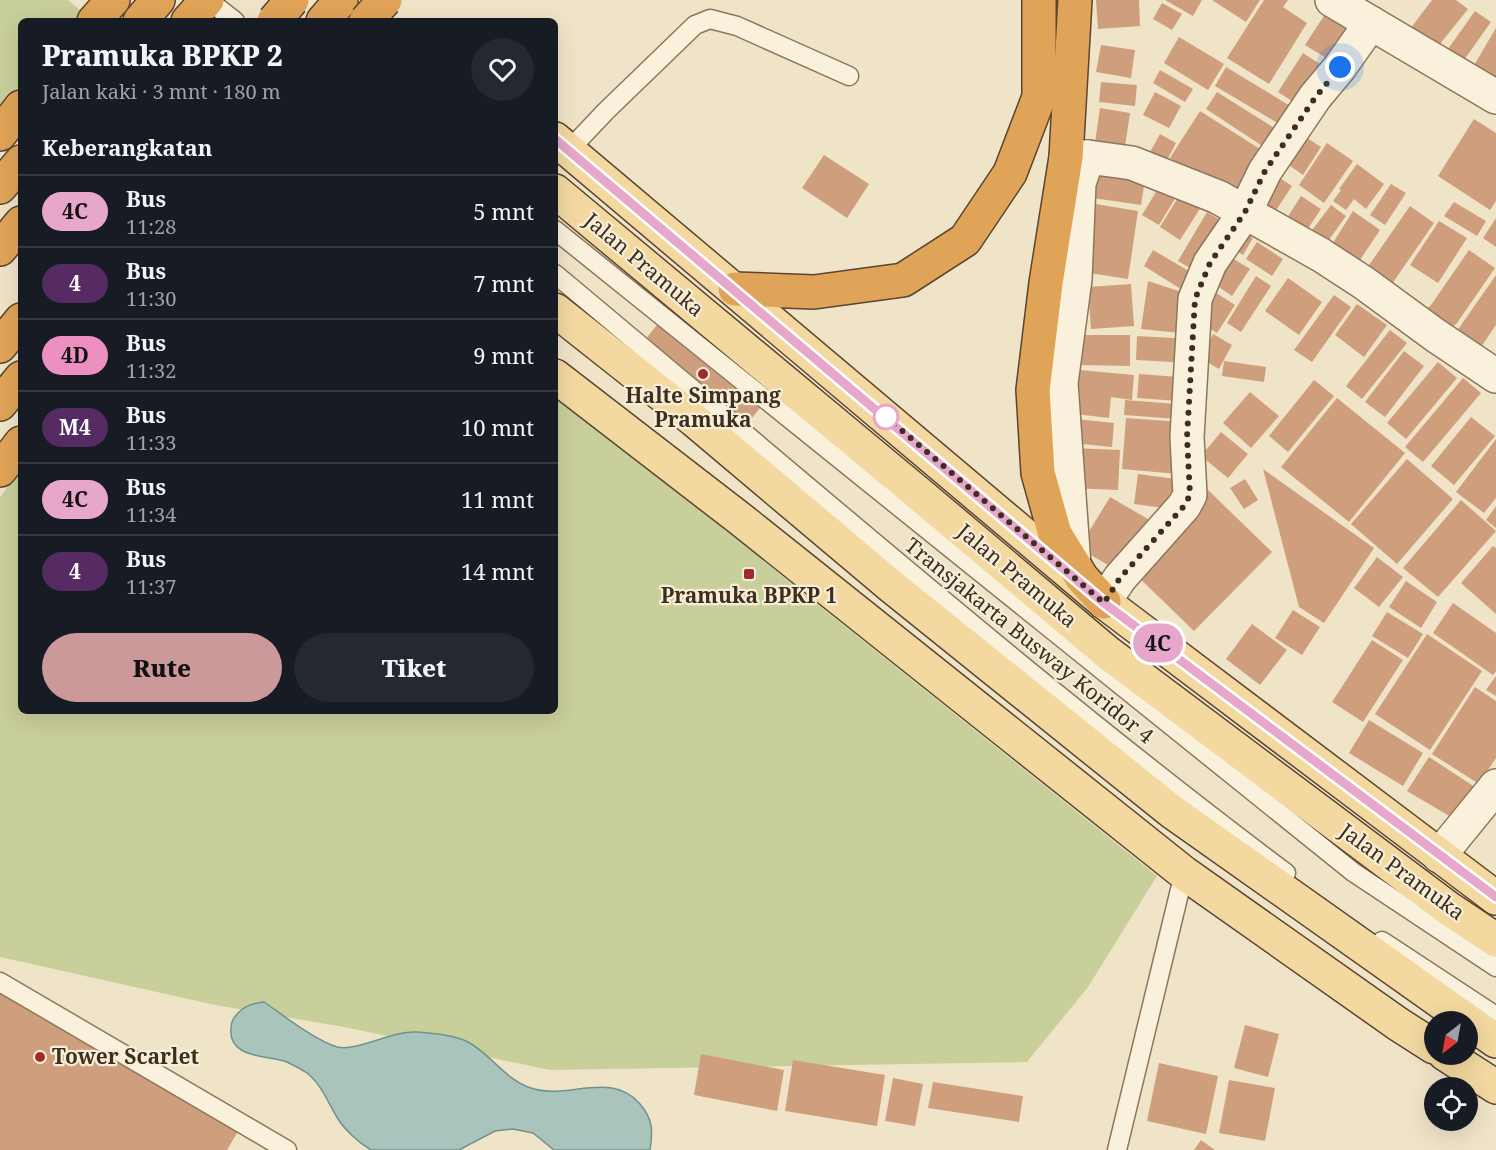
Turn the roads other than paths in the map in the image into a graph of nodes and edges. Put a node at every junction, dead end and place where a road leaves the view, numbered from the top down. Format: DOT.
graph roads {
  1 [pos="112,0"];
  2 [pos="196,0"];
  3 [pos="207,0"];
  4 [pos="341,0"];
  5 [pos="346,0"];
  6 [pos="385,0"];
  7 [pos="1039,0"];
  8 [pos="1075,0"];
  9 [pos="1332,0"];
  10 [pos="279,5"];
  11 [pos="153,12"];
  12 [pos="97,18"];
  13 [pos="191,18"];
  14 [pos="231,18"];
  15 [pos="265,18"];
  16 [pos="294,18"];
  17 [pos="326,18"];
  18 [pos="367,18"];
  19 [pos="369,18"];
  20 [pos="1371,23"];
  21 [pos="849,76"];
  22 [pos="1496,97"];
  23 [pos="18,102"];
  24 [pos="18,111"];
  25 [pos="0,118"];
  26 [pos="0,134"];
  27 [pos="562,144"];
  28 [pos="1077,157"];
  29 [pos="18,166"];
  30 [pos="0,187"];
  31 [pos="558,193"];
  32 [pos="1245,212"];
  33 [pos="18,218"];
  34 [pos="18,226"];
  35 [pos="558,232"];
  36 [pos="0,240"];
  37 [pos="0,249"];
  38 [pos="558,277"];
  39 [pos="735,289"];
  40 [pos="18,311"];
  41 [pos="558,312"];
  42 [pos="18,325"];
  43 [pos="0,333"];
  44 [pos="0,346"];
  45 [pos="1496,376"];
  46 [pos="558,378"];
  47 [pos="18,382"];
  48 [pos="0,404"];
  49 [pos="18,447"];
  50 [pos="0,470"];
  51 [pos="1104,603"];
  52 [pos="1130,670"];
  53 [pos="1496,786"];
  54 [pos="1171,811"];
  55 [pos="1439,856"];
  56 [pos="1184,873"];
  57 [pos="1496,898"];
  58 [pos="1496,940"];
  59 [pos="1496,967"];
  60 [pos="0,982"];
  61 [pos="1496,1016"];
  62 [pos="1424,1041"];
  63 [pos="1496,1041"];
  64 [pos="1462,1065"];
  65 [pos="1496,1087"];
  66 [pos="287,1150"];
  67 [pos="1118,1150"];
  1 -- 12 [label="highway"];
  2 -- 11 [label="lane"];
  3 -- 13 [label="highway"];
  3 -- 14 [label="lane"];
  4 -- 17 [label="highway"];
  5 -- 18 [label="main road"];
  6 -- 19 [label="highway, bridge"];
  7 -- 39 [label="highway"];
  8 -- 28 [label="highway"];
  9 -- 20 [label="street"];
  10 -- 15 [label="lane"];
  10 -- 16 [label="lane"];
  20 -- 22 [label="street"];
  20 -- 32 [label="street"];
  21 -- 27 [label="lane"];
  23 -- 25 [label="highway"];
  24 -- 26 [label="highway"];
  27 -- 39 [label="main road, Jalan Pramuka"];
  28 -- 32 [label="street"];
  28 -- 51 [label="highway"];
  29 -- 30 [label="highway"];
  31 -- 52 [label="main road, Jalan Pramuka"];
  32 -- 45 [label="street"];
  32 -- 51 [label="street"];
  33 -- 36 [label="lane"];
  34 -- 37 [label="highway"];
  35 -- 59 [label="lane, Transjakarta Busway Koridor 4"];
  38 -- 61 [label="lane, Transjakarta Busway Koridor 4"];
  39 -- 51 [label="main road, Jalan Pramuka"];
  40 -- 43 [label="lane"];
  41 -- 54 [label="main road"];
  42 -- 44 [label="highway"];
  46 -- 56 [label="main road"];
  47 -- 48 [label="highway"];
  49 -- 50 [label="highway"];
  51 -- 52 [label="main road"];
  51 -- 55 [label="main road, Jalan Pramuka"];
  52 -- 58 [label="main road, Jalan Pramuka"];
  53 -- 55 [label="street"];
  54 -- 56 [label="main road"];
  54 -- 63 [label="main road"];
  55 -- 57 [label="main road, Jalan Pramuka"];
  56 -- 62 [label="main road"];
  56 -- 67 [label="lane"];
  60 -- 66 [label="lane"];
  64 -- 65 [label="main road"];
}
